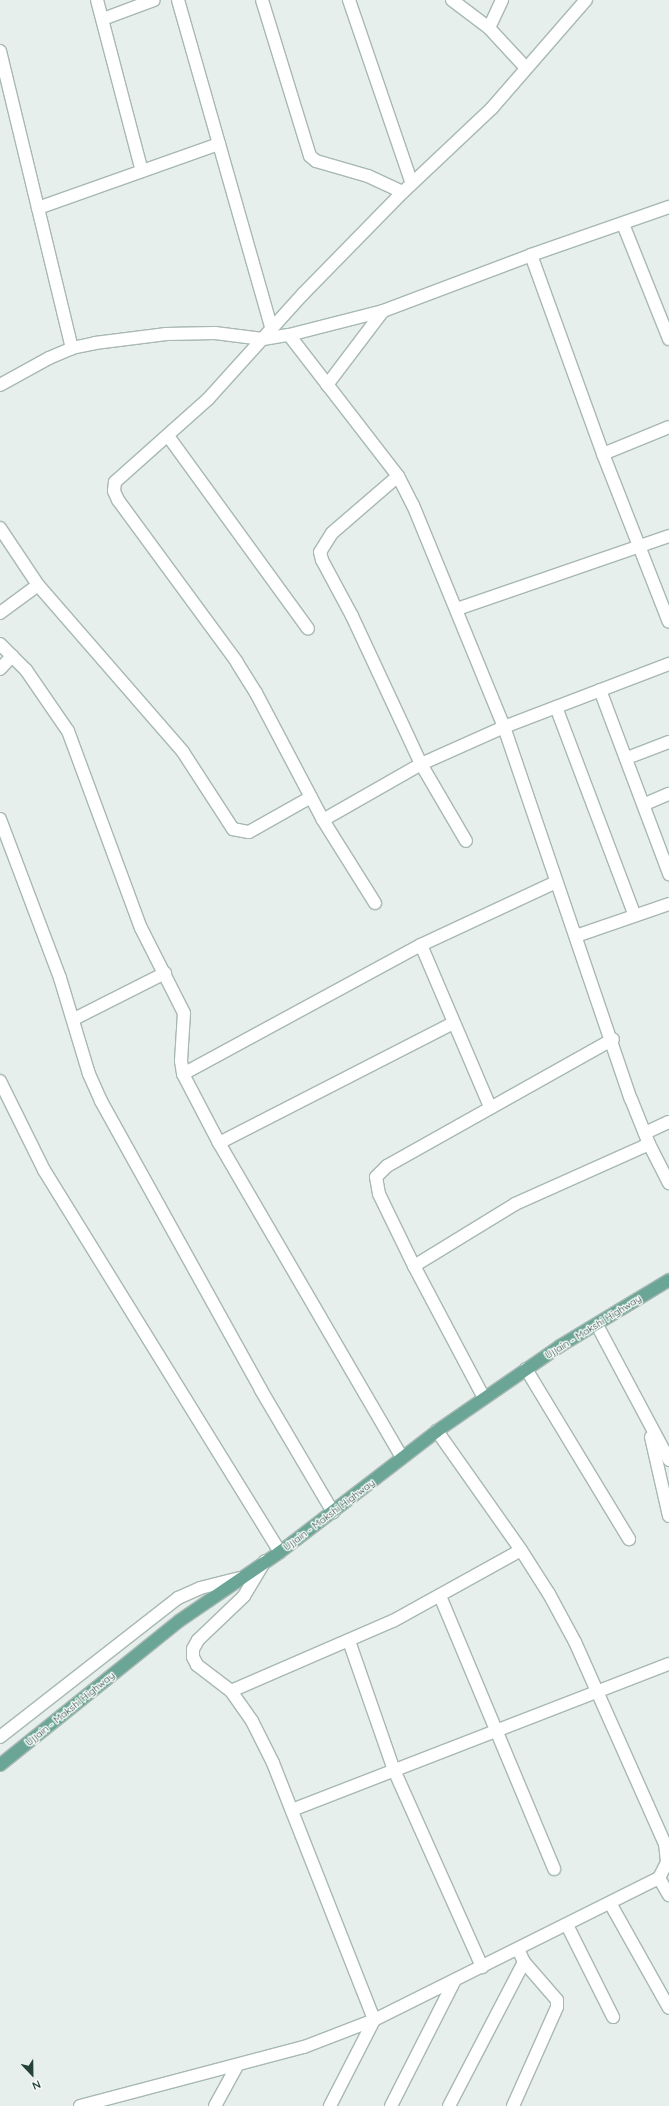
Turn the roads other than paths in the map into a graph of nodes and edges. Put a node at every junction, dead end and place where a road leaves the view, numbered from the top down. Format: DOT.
graph roads {
  1 [pos="97,0"];
  2 [pos="154,0"];
  3 [pos="178,0"];
  4 [pos="262,0"];
  5 [pos="349,0"];
  6 [pos="452,0"];
  7 [pos="502,0"];
  8 [pos="586,0"];
  9 [pos="103,19"];
  10 [pos="489,28"];
  11 [pos="0,52"];
  12 [pos="526,68"];
  13 [pos="219,144"];
  14 [pos="142,171"];
  15 [pos="408,188"];
  16 [pos="669,207"];
  17 [pos="38,208"];
  18 [pos="623,224"];
  19 [pos="531,255"];
  20 [pos="383,311"];
  21 [pos="271,327"];
  22 [pos="289,335"];
  23 [pos="263,339"];
  24 [pos="669,339"];
  25 [pos="72,348"];
  26 [pos="0,385"];
  27 [pos="327,385"];
  28 [pos="669,427"];
  29 [pos="168,436"];
  30 [pos="603,454"];
  31 [pos="398,476"];
  32 [pos="0,528"];
  33 [pos="669,536"];
  34 [pos="639,546"];
  35 [pos="38,585"];
  36 [pos="457,609"];
  37 [pos="0,613"];
  38 [pos="669,622"];
  39 [pos="308,629"];
  40 [pos="0,644"];
  41 [pos="12,656"];
  42 [pos="669,664"];
  43 [pos="0,669"];
  44 [pos="600,690"];
  45 [pos="556,706"];
  46 [pos="504,727"];
  47 [pos="669,742"];
  48 [pos="627,758"];
  49 [pos="421,764"];
  50 [pos="669,794"];
  51 [pos="311,798"];
  52 [pos="644,804"];
  53 [pos="0,819"];
  54 [pos="323,820"];
  55 [pos="466,841"];
  56 [pos="665,851"];
  57 [pos="669,874"];
  58 [pos="556,882"];
  59 [pos="375,903"];
  60 [pos="669,904"];
  61 [pos="634,916"];
  62 [pos="576,936"];
  63 [pos="422,945"];
  64 [pos="165,973"];
  65 [pos="74,1019"];
  66 [pos="453,1023"];
  67 [pos="613,1039"];
  68 [pos="183,1074"];
  69 [pos="0,1081"];
  70 [pos="490,1107"];
  71 [pos="669,1122"];
  72 [pos="647,1139"];
  73 [pos="219,1143"];
  74 [pos="669,1183"];
  75 [pos="414,1266"];
  76 [pos="669,1280"];
  77 [pos="596,1325"];
  78 [pos="526,1369"];
  79 [pos="484,1398"];
  80 [pos="647,1422"];
  81 [pos="437,1431"];
  82 [pos="402,1457"];
  83 [pos="669,1460"];
  84 [pos="333,1512"];
  85 [pos="669,1516"];
  86 [pos="629,1539"];
  87 [pos="521,1550"];
  88 [pos="280,1552"];
  89 [pos="265,1561"];
  90 [pos="240,1578"];
  91 [pos="440,1596"];
  92 [pos="349,1641"];
  93 [pos="669,1664"];
  94 [pos="231,1691"];
  95 [pos="596,1692"];
  96 [pos="496,1732"];
  97 [pos="0,1737"];
  98 [pos="0,1765"];
  99 [pos="394,1770"];
  100 [pos="292,1810"];
  101 [pos="554,1869"];
  102 [pos="660,1878"];
  103 [pos="669,1895"];
  104 [pos="610,1903"];
  105 [pos="567,1925"];
  106 [pos="518,1950"];
  107 [pos="524,1962"];
  108 [pos="482,1967"];
  109 [pos="454,1982"];
  110 [pos="669,2008"];
  111 [pos="613,2017"];
  112 [pos="374,2020"];
  113 [pos="237,2066"];
  114 [pos="80,2106"];
  115 [pos="215,2106"];
  116 [pos="330,2106"];
  117 [pos="391,2106"];
  118 [pos="450,2106"];
  119 [pos="513,2106"];
  1 -- 9 [label="street"];
  2 -- 9 [label="street"];
  3 -- 13 [label="street"];
  4 -- 15 [label="street"];
  5 -- 15 [label="street"];
  6 -- 10 [label="street"];
  7 -- 10 [label="street"];
  8 -- 12 [label="street"];
  9 -- 14 [label="street"];
  10 -- 12 [label="street"];
  11 -- 17 [label="street"];
  12 -- 15 [label="street"];
  13 -- 14 [label="street"];
  13 -- 21 [label="street"];
  14 -- 17 [label="street"];
  15 -- 21 [label="street"];
  16 -- 18 [label="street"];
  17 -- 25 [label="street"];
  18 -- 19 [label="street"];
  18 -- 24 [label="street"];
  19 -- 20 [label="street"];
  19 -- 30 [label="street"];
  20 -- 22 [label="street"];
  20 -- 27 [label="street"];
  21 -- 23 [label="street"];
  22 -- 23 [label="street"];
  22 -- 27 [label="street"];
  23 -- 25 [label="street"];
  23 -- 29 [label="street"];
  25 -- 26 [label="street"];
  27 -- 31 [label="street"];
  28 -- 30 [label="street"];
  29 -- 39 [label="street"];
  29 -- 51 [label="street"];
  30 -- 34 [label="street"];
  31 -- 36 [label="street"];
  31 -- 49 [label="street"];
  32 -- 35 [label="street"];
  33 -- 34 [label="street"];
  34 -- 36 [label="street"];
  34 -- 38 [label="street"];
  35 -- 37 [label="street"];
  35 -- 51 [label="street"];
  36 -- 46 [label="street"];
  40 -- 41 [label="street"];
  41 -- 43 [label="street"];
  41 -- 64 [label="street"];
  42 -- 44 [label="street"];
  44 -- 45 [label="street"];
  44 -- 48 [label="street"];
  45 -- 46 [label="street"];
  45 -- 61 [label="street"];
  46 -- 49 [label="street"];
  46 -- 58 [label="street"];
  47 -- 48 [label="street"];
  48 -- 52 [label="street"];
  49 -- 54 [label="street"];
  49 -- 55 [label="street"];
  50 -- 52 [label="street"];
  51 -- 54 [label="street"];
  52 -- 56 [label="street"];
  53 -- 65 [label="street"];
  54 -- 59 [label="street"];
  56 -- 57 [label="street"];
  58 -- 62 [label="street"];
  58 -- 63 [label="street"];
  60 -- 61 [label="street"];
  61 -- 62 [label="street"];
  62 -- 67 [label="street"];
  63 -- 66 [label="street"];
  63 -- 68 [label="street"];
  64 -- 65 [label="street"];
  64 -- 68 [label="street"];
  65 -- 84 [label="street"];
  66 -- 70 [label="street"];
  66 -- 73 [label="street"];
  67 -- 70 [label="street"];
  67 -- 72 [label="street"];
  68 -- 73 [label="street"];
  69 -- 88 [label="street"];
  70 -- 75 [label="street"];
  71 -- 72 [label="street"];
  72 -- 74 [label="street"];
  72 -- 75 [label="street"];
  73 -- 82 [label="street"];
  75 -- 79 [label="street"];
  76 -- 77 [label="main road, Ujjain - Makshi Highway"];
  77 -- 78 [label="main road, Ujjain - Makshi Highway"];
  77 -- 80 [label="street"];
  78 -- 79 [label="main road, Ujjain - Makshi Highway"];
  78 -- 86 [label="street"];
  79 -- 81 [label="main road, Ujjain - Makshi Highway"];
  80 -- 83 [label="street"];
  80 -- 85 [label="street"];
  81 -- 82 [label="main road, Ujjain - Makshi Highway"];
  81 -- 87 [label="street"];
  82 -- 84 [label="main road, Ujjain - Makshi Highway"];
  84 -- 88 [label="main road, Ujjain - Makshi Highway"];
  87 -- 91 [label="street"];
  87 -- 95 [label="street"];
  88 -- 89 [label="main road, Ujjain - Makshi Highway"];
  89 -- 90 [label="main road, Ujjain - Makshi Highway"];
  89 -- 94 [label="street"];
  90 -- 97 [label="street"];
  90 -- 98 [label="main road, Ujjain - Makshi Highway"];
  91 -- 92 [label="street"];
  91 -- 96 [label="street"];
  92 -- 94 [label="street"];
  92 -- 99 [label="street"];
  93 -- 95 [label="street"];
  94 -- 100 [label="street"];
  95 -- 96 [label="street"];
  95 -- 102 [label="street"];
  96 -- 99 [label="street"];
  96 -- 101 [label="street"];
  99 -- 100 [label="street"];
  99 -- 108 [label="street"];
  100 -- 112 [label="street"];
  102 -- 103 [label="street"];
  102 -- 104 [label="street"];
  104 -- 105 [label="street"];
  104 -- 110 [label="street"];
  105 -- 106 [label="street"];
  105 -- 111 [label="street"];
  106 -- 107 [label="street"];
  106 -- 108 [label="street"];
  107 -- 118 [label="street"];
  107 -- 119 [label="street"];
  108 -- 109 [label="street"];
  109 -- 112 [label="street"];
  109 -- 117 [label="street"];
  112 -- 113 [label="street"];
  112 -- 116 [label="street"];
  113 -- 114 [label="street"];
  113 -- 115 [label="street"];
}
